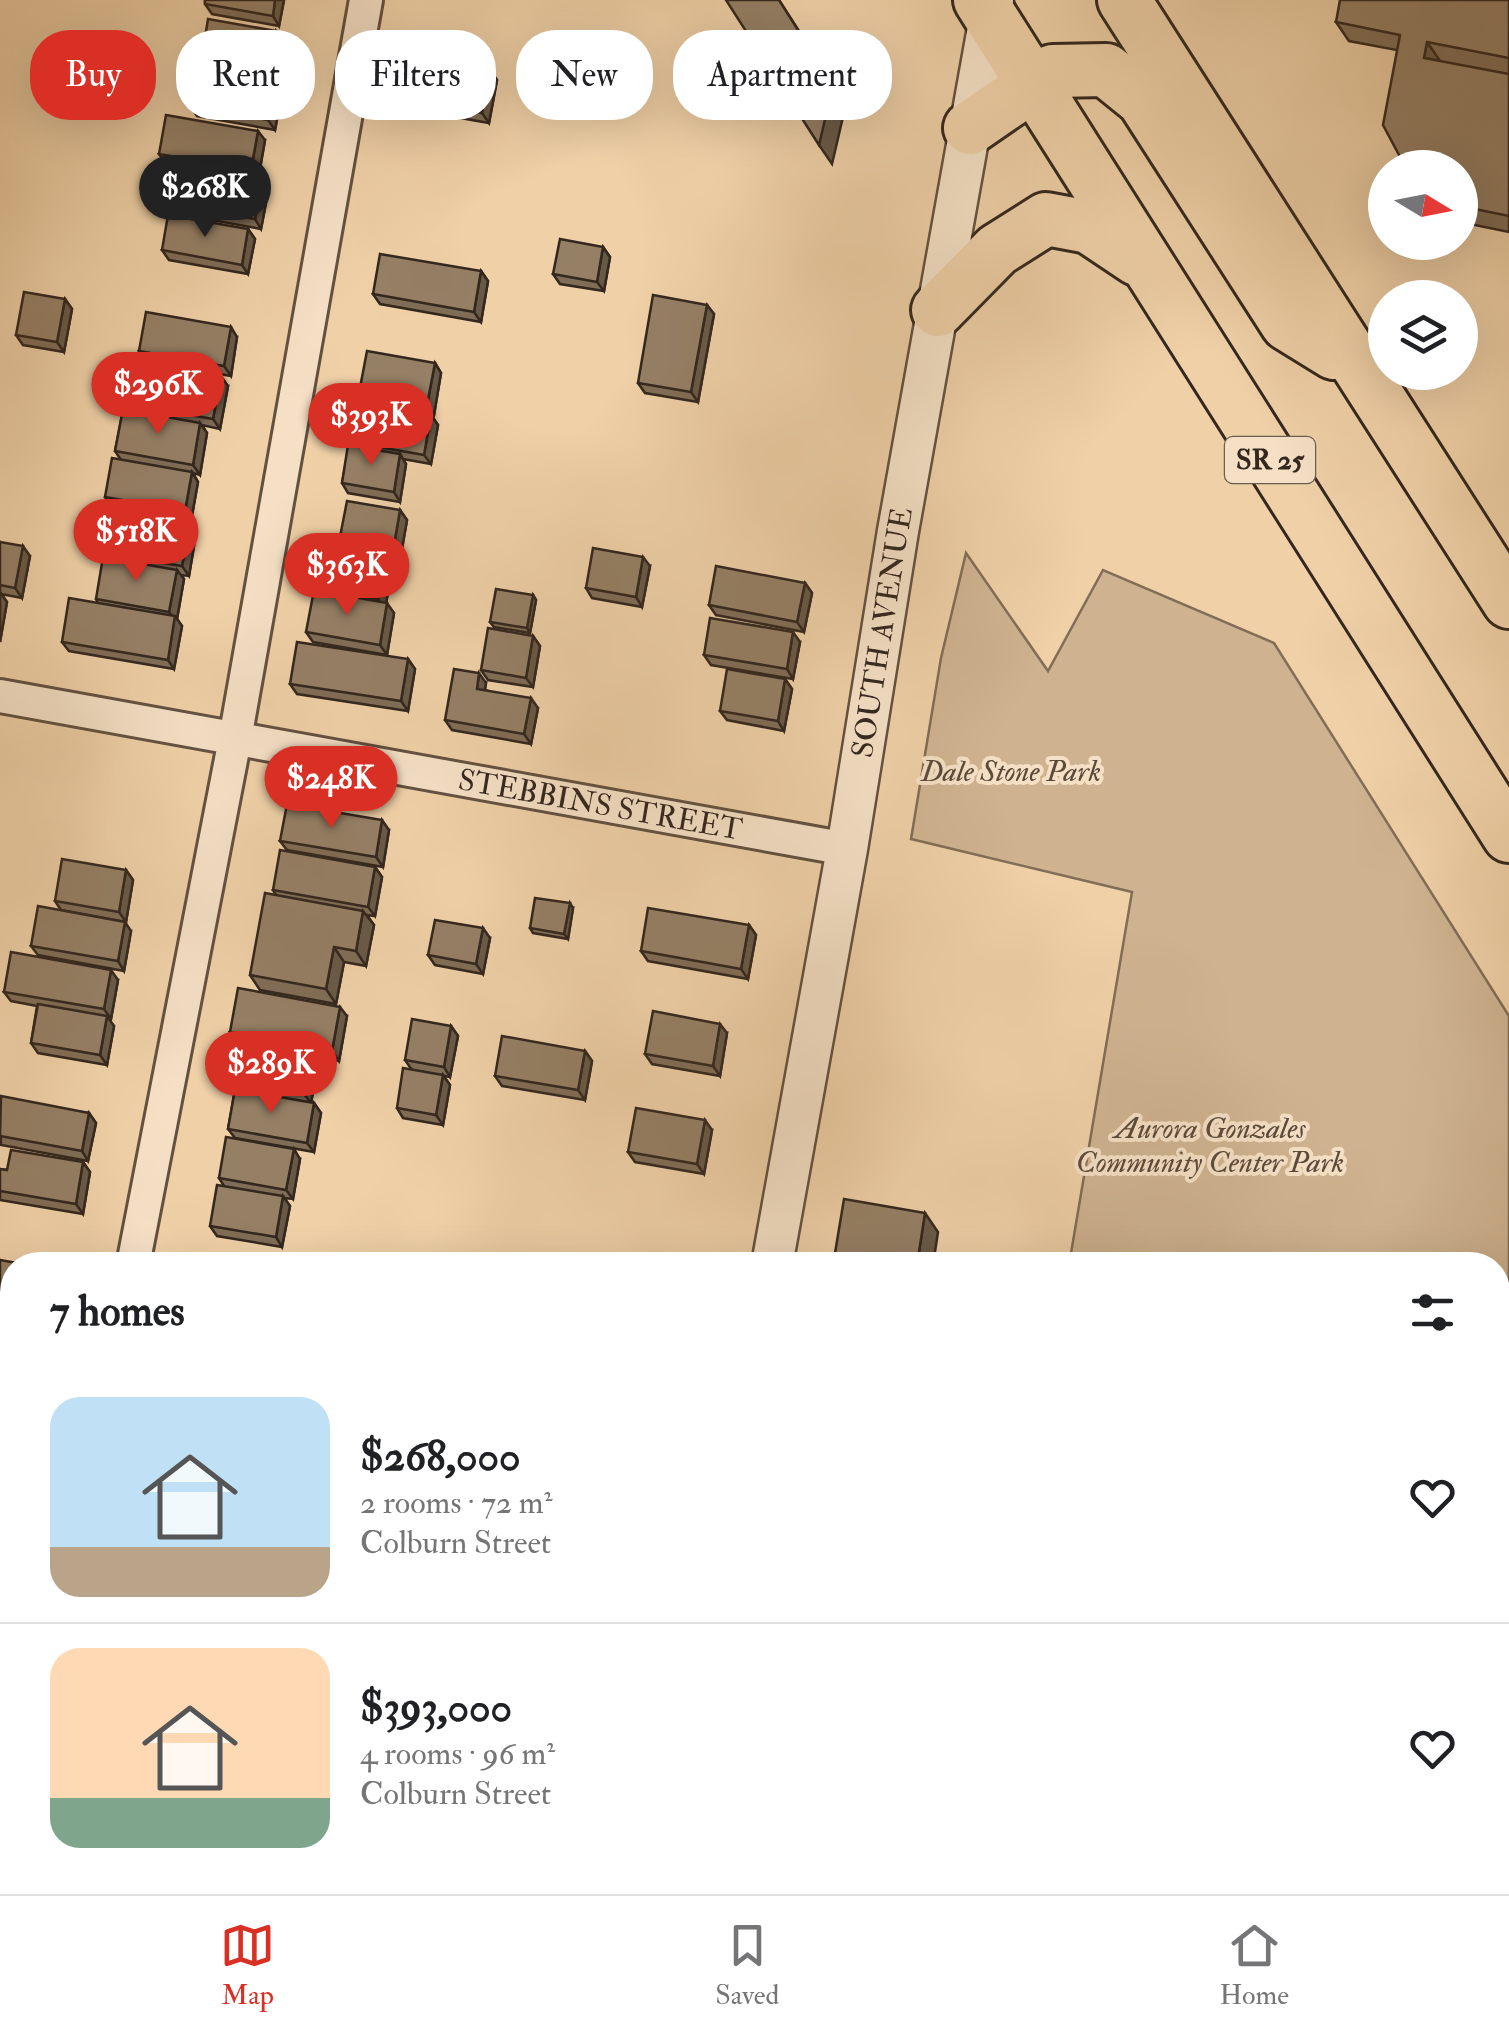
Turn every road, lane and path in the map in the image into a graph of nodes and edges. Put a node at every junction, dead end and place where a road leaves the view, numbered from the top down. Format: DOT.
graph roads {
  1 [pos="366,0"];
  2 [pos="1124,0"];
  3 [pos="987,6"];
  4 [pos="1032,84"];
  5 [pos="970,128"];
  6 [pos="1147,265"];
  7 [pos="938,310"];
  8 [pos="1360,370"];
  9 [pos="1509,602"];
  10 [pos="0,696"];
  11 [pos="235,739"];
  12 [pos="1509,836"];
  13 [pos="848,849"];
  14 [pos="136,1252"];
  15 [pos="774,1252"];
  1 -- 11 [label="street"];
  2 -- 8 [label="highway"];
  3 -- 4 [label="highway, SR 25"];
  3 -- 5 [label="street, SOUTH AVENUE"];
  4 -- 5 [label="highway"];
  4 -- 6 [label="highway, SR 25"];
  4 -- 8 [label="highway"];
  5 -- 7 [label="street, SOUTH AVENUE"];
  6 -- 7 [label="highway"];
  6 -- 12 [label="highway, SR 25"];
  7 -- 13 [label="street, SOUTH AVENUE"];
  8 -- 9 [label="highway"];
  10 -- 11 [label="street, STEBBINS STREET"];
  11 -- 13 [label="street, STEBBINS STREET"];
  11 -- 14 [label="street"];
  13 -- 15 [label="street, SOUTH AVENUE"];
}
